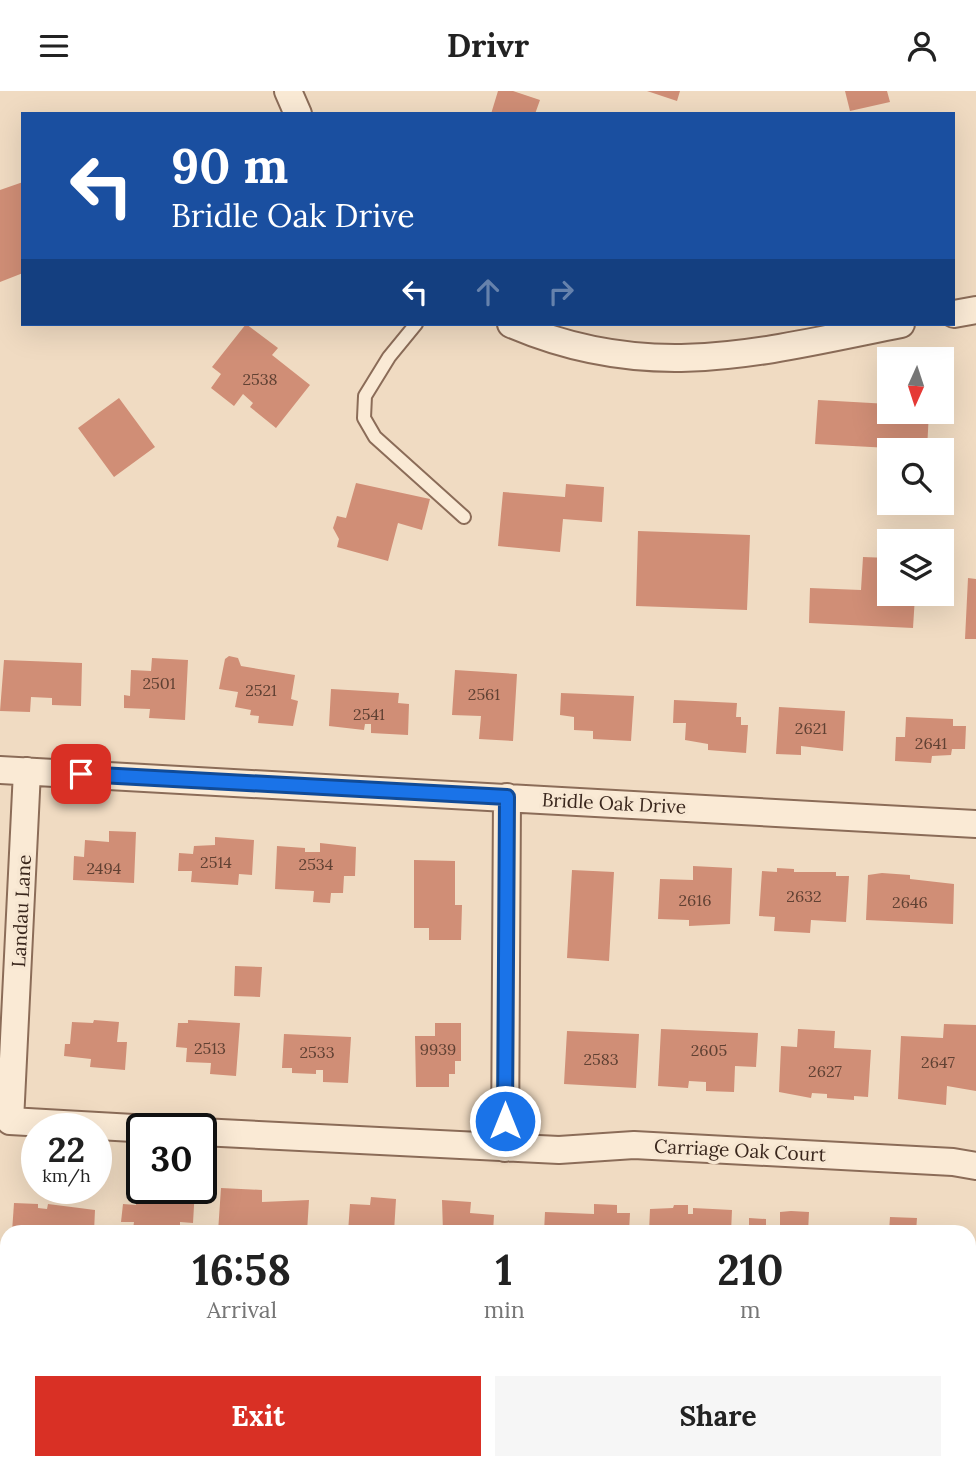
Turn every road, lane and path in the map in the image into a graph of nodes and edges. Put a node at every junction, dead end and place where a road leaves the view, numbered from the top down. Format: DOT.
graph roads {
  1 [pos="288,91"];
  2 [pos="297,112"];
  3 [pos="976,310"];
  4 [pos="955,314"];
  5 [pos="414,326"];
  6 [pos="519,326"];
  7 [pos="891,326"];
  8 [pos="464,517"];
  9 [pos="0,770"];
  10 [pos="27,771"];
  11 [pos="507,797"];
  12 [pos="976,824"];
  13 [pos="126,1128"];
  14 [pos="217,1133"];
  15 [pos="505,1148"];
  16 [pos="976,1166"];
  1 -- 2 [label="street"];
  3 -- 4 [label="street"];
  5 -- 8 [label="lane"];
  6 -- 7 [label="street"];
  9 -- 10 [label="street, Bridle Oak Drive"];
  10 -- 11 [label="street, Bridle Oak Drive"];
  10 -- 13 [label="street, Landau Lane"];
  11 -- 12 [label="street, Bridle Oak Drive"];
  11 -- 15 [label="street"];
  14 -- 15 [label="street"];
  15 -- 16 [label="street, Carriage Oak Court"];
}
